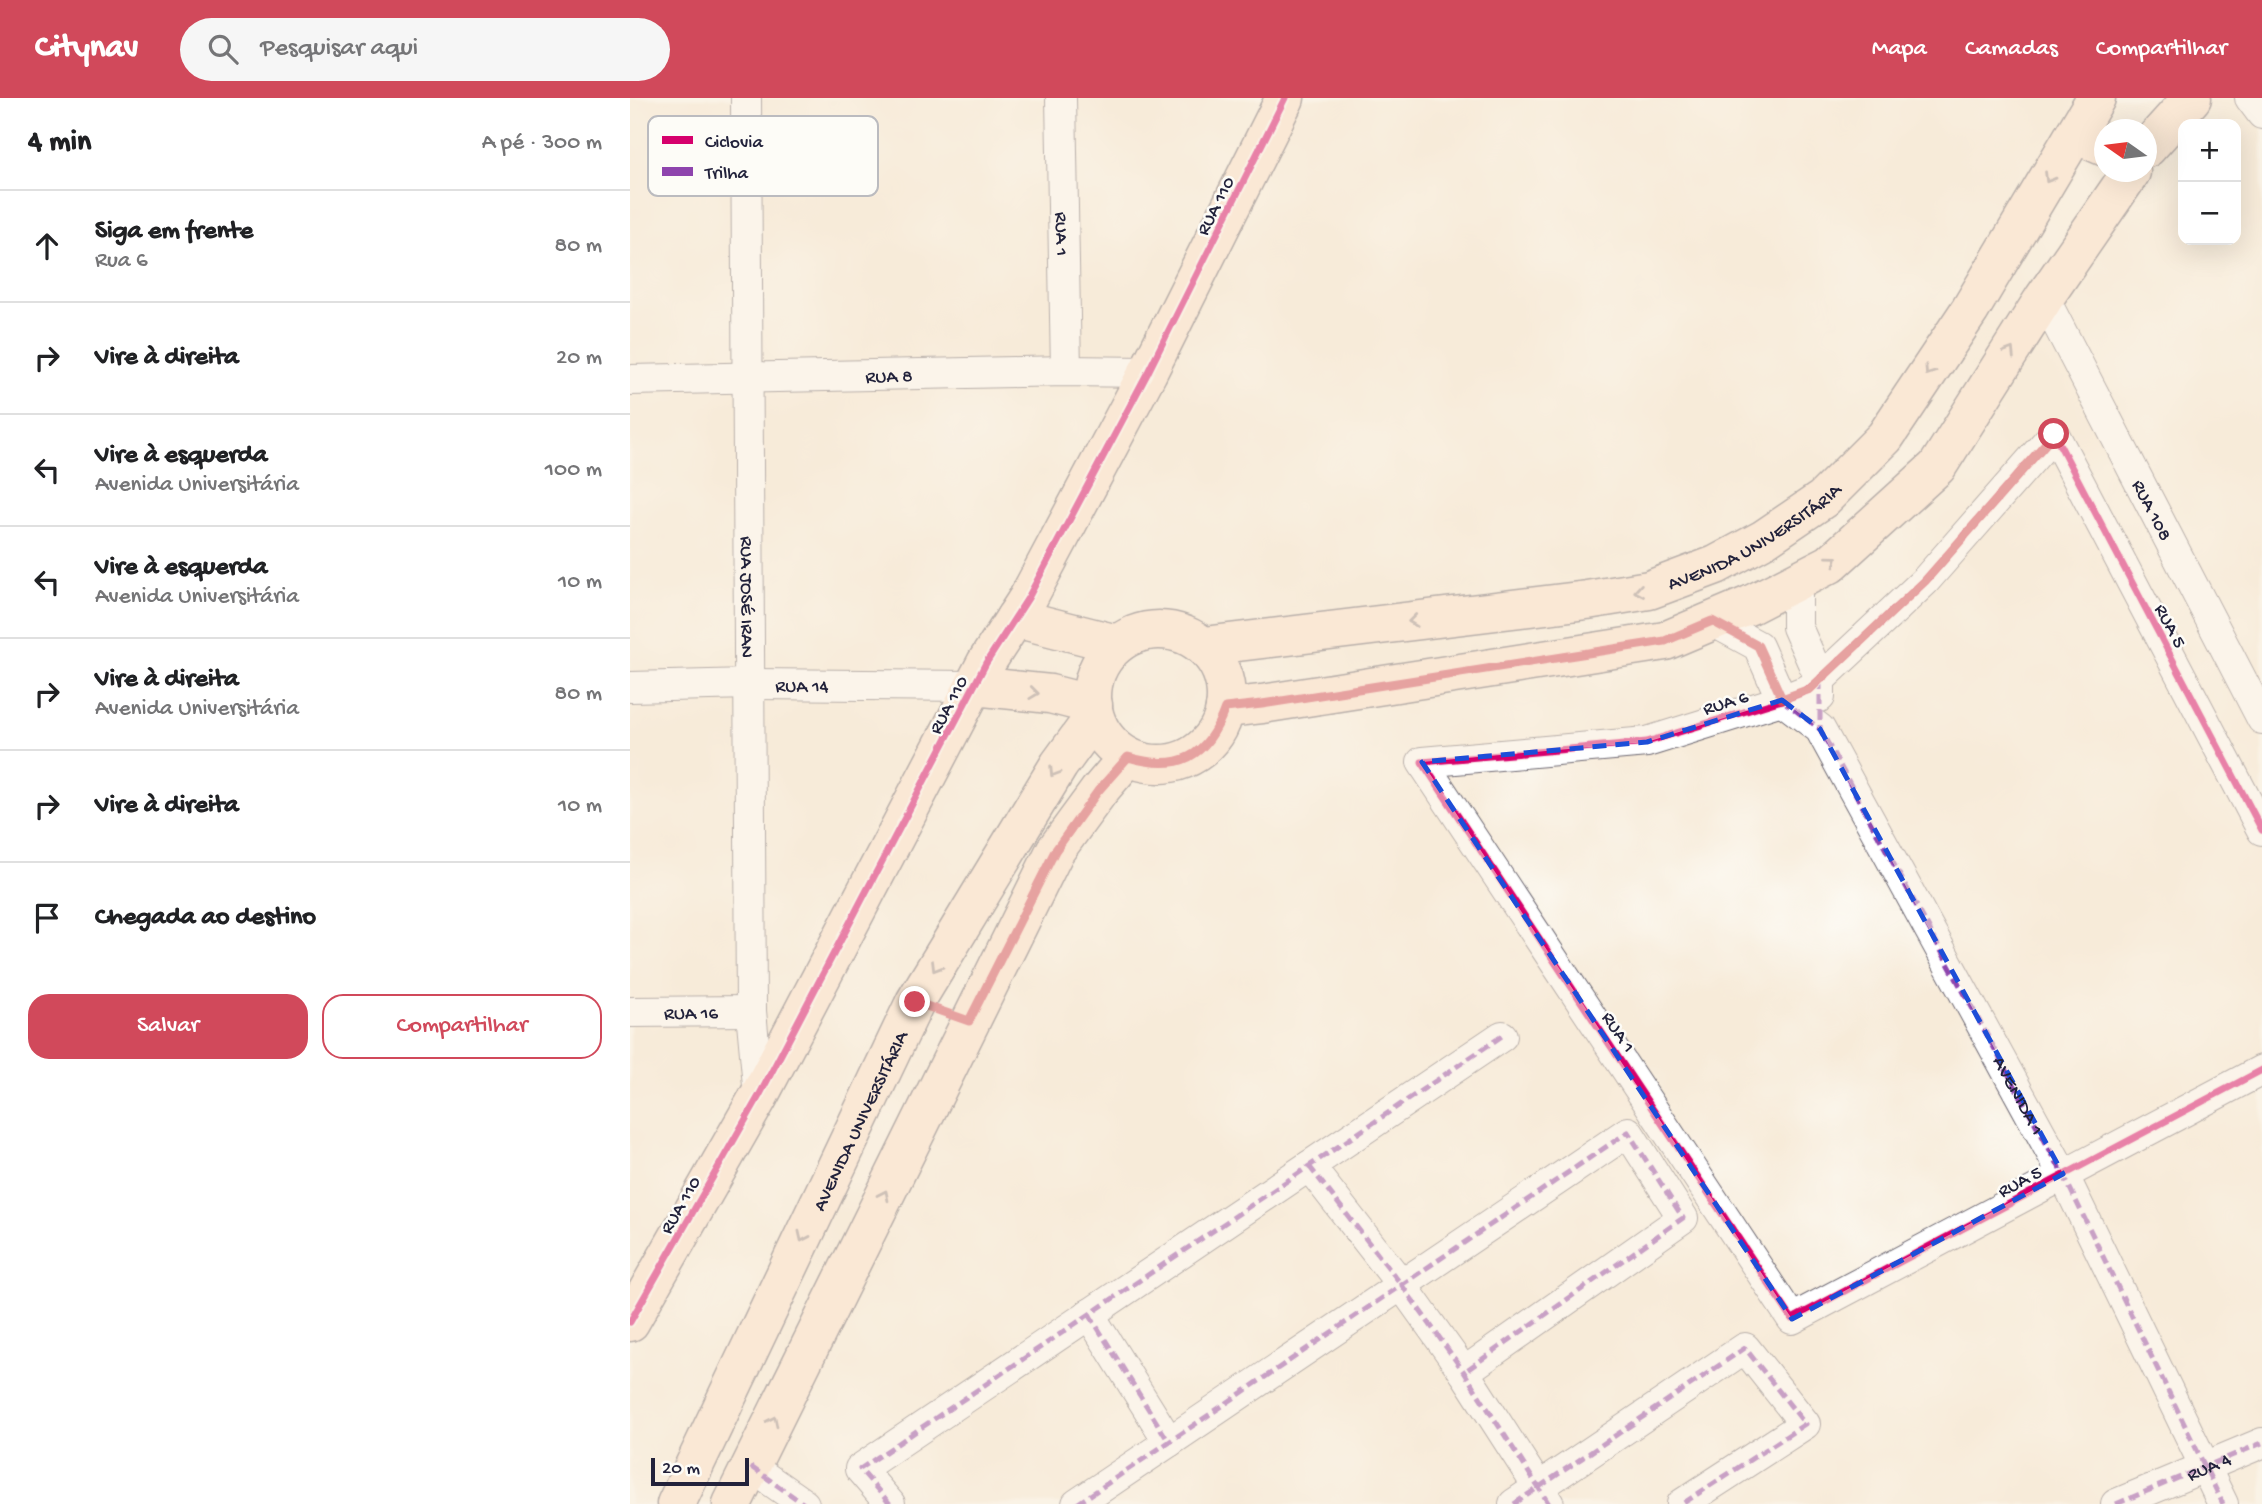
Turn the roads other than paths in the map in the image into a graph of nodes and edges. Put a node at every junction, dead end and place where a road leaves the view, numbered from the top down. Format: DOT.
graph roads {
  1 [pos="746,98"];
  2 [pos="1061,98"];
  3 [pos="1286,98"];
  4 [pos="2096,98"];
  5 [pos="2192,98"];
  6 [pos="2250,98"];
  7 [pos="2262,114"];
  8 [pos="746,116"];
  9 [pos="2157,137"];
  10 [pos="2090,140"];
  11 [pos="2124,182"];
  12 [pos="747,196"];
  13 [pos="2044,298"];
  14 [pos="1066,371"];
  15 [pos="1148,372"];
  16 [pos="748,377"];
  17 [pos="630,380"];
  18 [pos="2054,434"];
  19 [pos="1797,580"];
  20 [pos="1015,618"];
  21 [pos="1712,621"];
  22 [pos="1117,644"];
  23 [pos="1204,646"];
  24 [pos="1820,679"];
  25 [pos="749,684"];
  26 [pos="974,686"];
  27 [pos="630,687"];
  28 [pos="1782,699"];
  29 [pos="1225,708"];
  30 [pos="1094,711"];
  31 [pos="2262,719"];
  32 [pos="1820,729"];
  33 [pos="1128,757"];
  34 [pos="1422,762"];
  35 [pos="2262,830"];
  36 [pos="915,1002"];
  37 [pos="751,1011"];
  38 [pos="630,1012"];
  39 [pos="969,1021"];
  40 [pos="1502,1036"];
  41 [pos="2262,1070"];
  42 [pos="759,1096"];
  43 [pos="1309,1166"];
  44 [pos="2063,1174"];
  45 [pos="1402,1284"];
  46 [pos="1088,1314"];
  47 [pos="1792,1319"];
  48 [pos="630,1322"];
  49 [pos="1464,1372"];
  50 [pos="1169,1442"];
  51 [pos="2262,1443"];
  52 [pos="751,1467"];
  53 [pos="2206,1468"];
  54 [pos="1534,1499"];
  55 [pos="676,1504"];
  56 [pos="732,1504"];
  57 [pos="804,1504"];
  58 [pos="890,1504"];
  59 [pos="1077,1504"];
  60 [pos="1682,1504"];
  61 [pos="2116,1504"];
  62 [pos="2223,1504"];
  1 -- 8 [label="street, RUA JOSÉ IRAN"];
  2 -- 14 [label="street, RUA 1"];
  3 -- 15 [label="street, RUA 110"];
  4 -- 10 [label="street, AVENIDA UNIVERSITÁRIA"];
  5 -- 9 [label="street"];
  6 -- 7 [label="street"];
  10 -- 23 [label="street, AVENIDA UNIVERSITÁRIA, one-way"];
  11 -- 13 [label="street"];
  12 -- 16 [label="street, RUA JOSÉ IRAN"];
  19 -- 13 [label="street, one-way"];
  13 -- 31 [label="street, RUA 108"];
  14 -- 15 [label="street, RUA 8"];
  14 -- 16 [label="street, RUA 8"];
  15 -- 20 [label="street, RUA 110"];
  16 -- 17 [label="street, RUA 8"];
  16 -- 25 [label="street, RUA JOSÉ IRAN"];
  18 -- 24 [label="street, RUA 6"];
  18 -- 35 [label="street, RUA 5"];
  19 -- 21 [label="street"];
  19 -- 24 [label="street"];
  20 -- 22 [label="street"];
  20 -- 26 [label="street, RUA 110"];
  21 -- 28 [label="street"];
  21 -- 29 [label="street"];
  22 -- 23 [label="street, AVENIDA UNIVERSITÁRIA"];
  22 -- 30 [label="street, AVENIDA UNIVERSITÁRIA"];
  23 -- 29 [label="street"];
  24 -- 28 [label="street, RUA 6"];
  24 -- 32 [label="street, AVENIDA 1"];
  25 -- 26 [label="street, RUA 14"];
  25 -- 27 [label="street, RUA 14"];
  25 -- 37 [label="street, RUA JOSÉ IRAN"];
  26 -- 30 [label="street, one-way"];
  26 -- 42 [label="street, RUA 110"];
  28 -- 32 [label="street, AVENIDA 1"];
  28 -- 34 [label="street, RUA 6"];
  29 -- 33 [label="street"];
  30 -- 33 [label="street"];
  30 -- 36 [label="street, AVENIDA UNIVERSITÁRIA, one-way"];
  32 -- 44 [label="street, AVENIDA 1"];
  33 -- 39 [label="street"];
  34 -- 47 [label="street, RUA 1"];
  36 -- 39 [label="street"];
  36 -- 55 [label="street, AVENIDA UNIVERSITÁRIA, one-way"];
  37 -- 38 [label="street, RUA 16"];
  37 -- 42 [label="street, RUA JOSÉ IRAN"];
  52 -- 39 [label="street, one-way"];
  40 -- 43 [label="street"];
  41 -- 44 [label="street, RUA 5"];
  42 -- 48 [label="street, RUA 110"];
  43 -- 45 [label="street"];
  43 -- 46 [label="street"];
  44 -- 47 [label="street, RUA 5"];
  44 -- 53 [label="street, AVENIDA 1"];
  45 -- 49 [label="street"];
  45 -- 49 [label="street"];
  45 -- 50 [label="street"];
  46 -- 50 [label="street"];
  46 -- 58 [label="street"];
  49 -- 54 [label="street"];
  50 -- 59 [label="street"];
  51 -- 53 [label="street, RUA 4"];
  52 -- 56 [label="street"];
  52 -- 57 [label="street"];
  53 -- 61 [label="street, RUA 4"];
  53 -- 62 [label="street, AVENIDA 1"];
  54 -- 60 [label="street"];
}
